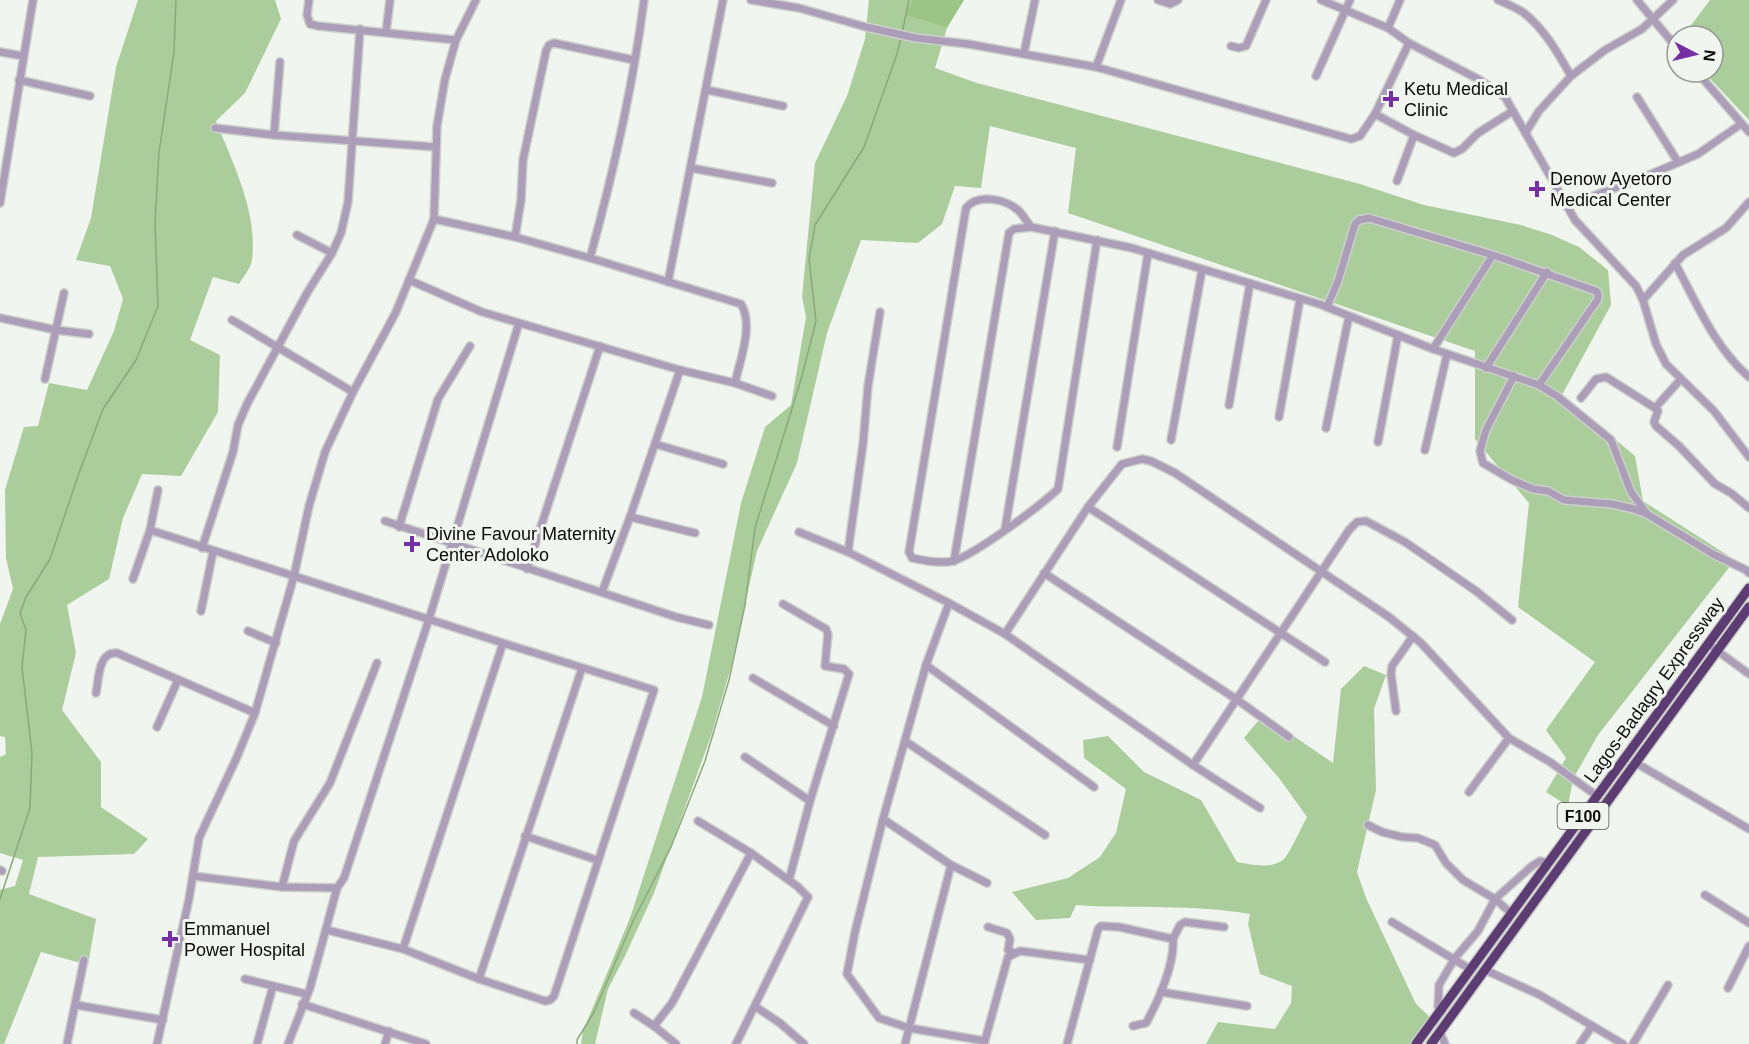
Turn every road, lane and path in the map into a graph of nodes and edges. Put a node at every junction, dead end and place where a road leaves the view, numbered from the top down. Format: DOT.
graph roads {
  1 [pos="33,0"];
  2 [pos="309,0"];
  3 [pos="390,0"];
  4 [pos="476,0"];
  5 [pos="644,0"];
  6 [pos="723,0"];
  7 [pos="751,0"];
  8 [pos="1035,0"];
  9 [pos="1121,0"];
  10 [pos="1158,0"];
  11 [pos="1178,0"];
  12 [pos="1266,0"];
  13 [pos="1321,0"];
  14 [pos="1350,0"];
  15 [pos="1400,0"];
  16 [pos="1498,0"];
  17 [pos="1637,0"];
  18 [pos="1673,0"];
  19 [pos="799,4"];
  20 [pos="1345,12"];
  21 [pos="1653,19"];
  22 [pos="1388,28"];
  23 [pos="360,29"];
  24 [pos="386,32"];
  25 [pos="1665,34"];
  26 [pos="456,40"];
  27 [pos="1409,43"];
  28 [pos="1231,46"];
  29 [pos="0,52"];
  30 [pos="1024,53"];
  31 [pos="23,56"];
  32 [pos="634,60"];
  33 [pos="280,62"];
  34 [pos="1096,67"];
  35 [pos="1571,75"];
  36 [pos="1316,76"];
  37 [pos="19,80"];
  38 [pos="1707,84"];
  39 [pos="706,90"];
  40 [pos="90,96"];
  41 [pos="1637,97"];
  42 [pos="783,106"];
  43 [pos="1513,111"];
  44 [pos="1376,114"];
  45 [pos="1741,124"];
  46 [pos="215,128"];
  47 [pos="1526,132"];
  48 [pos="1749,132"];
  49 [pos="274,135"];
  50 [pos="1414,135"];
  51 [pos="352,142"];
  52 [pos="436,147"];
  53 [pos="1678,162"];
  54 [pos="691,168"];
  55 [pos="1397,181"];
  56 [pos="772,183"];
  57 [pos="0,202"];
  58 [pos="1749,202"];
  59 [pos="1566,206"];
  60 [pos="434,219"];
  61 [pos="1031,227"];
  62 [pos="1055,231"];
  63 [pos="297,235"];
  64 [pos="515,237"];
  65 [pos="1097,240"];
  66 [pos="332,253"];
  67 [pos="1148,253"];
  68 [pos="1493,255"];
  69 [pos="590,258"];
  70 [pos="1675,263"];
  71 [pos="1202,270"];
  72 [pos="1547,272"];
  73 [pos="409,280"];
  74 [pos="668,282"];
  75 [pos="1250,283"];
  76 [pos="64,293"];
  77 [pos="1300,299"];
  78 [pos="1643,300"];
  79 [pos="1327,307"];
  80 [pos="880,312"];
  81 [pos="1349,316"];
  82 [pos="0,318"];
  83 [pos="232,320"];
  84 [pos="519,323"];
  85 [pos="56,330"];
  86 [pos="89,334"];
  87 [pos="1398,335"];
  88 [pos="471,346"];
  89 [pos="600,346"];
  90 [pos="279,347"];
  91 [pos="1433,349"];
  92 [pos="1447,354"];
  93 [pos="1486,368"];
  94 [pos="680,370"];
  95 [pos="1514,376"];
  96 [pos="1749,377"];
  97 [pos="45,379"];
  98 [pos="1680,380"];
  99 [pos="735,383"];
  100 [pos="1539,385"];
  101 [pos="353,392"];
  102 [pos="772,396"];
  103 [pos="1581,398"];
  104 [pos="1229,405"];
  105 [pos="1655,408"];
  106 [pos="1279,417"];
  107 [pos="1326,428"];
  108 [pos="1171,440"];
  109 [pos="1378,441"];
  110 [pos="655,444"];
  111 [pos="1117,447"];
  112 [pos="1425,450"];
  113 [pos="1749,457"];
  114 [pos="723,464"];
  115 [pos="158,490"];
  116 [pos="1088,507"];
  117 [pos="1749,508"];
  118 [pos="1647,514"];
  119 [pos="630,517"];
  120 [pos="385,521"];
  121 [pos="399,526"];
  122 [pos="1005,529"];
  123 [pos="150,530"];
  124 [pos="799,532"];
  125 [pos="695,533"];
  126 [pos="452,542"];
  127 [pos="202,548"];
  128 [pos="213,552"];
  129 [pos="848,552"];
  130 [pos="954,561"];
  131 [pos="527,569"];
  132 [pos="1323,571"];
  133 [pos="1044,573"];
  134 [pos="1749,573"];
  135 [pos="294,576"];
  136 [pos="133,579"];
  137 [pos="1749,588"];
  138 [pos="602,592"];
  139 [pos="949,603"];
  140 [pos="783,604"];
  141 [pos="1749,608"];
  142 [pos="201,611"];
  143 [pos="429,619"];
  144 [pos="1512,620"];
  145 [pos="709,625"];
  146 [pos="248,631"];
  147 [pos="1005,634"];
  148 [pos="1280,634"];
  149 [pos="1413,636"];
  150 [pos="276,643"];
  151 [pos="503,644"];
  152 [pos="1708,644"];
  153 [pos="1717,650"];
  154 [pos="1325,662"];
  155 [pos="376,663"];
  156 [pos="926,665"];
  157 [pos="582,668"];
  158 [pos="1749,674"];
  159 [pos="753,678"];
  160 [pos="178,680"];
  161 [pos="96,693"];
  162 [pos="1236,699"];
  163 [pos="1396,711"];
  164 [pos="255,713"];
  165 [pos="834,726"];
  166 [pos="157,727"];
  167 [pos="1289,737"];
  168 [pos="1509,738"];
  169 [pos="905,741"];
  170 [pos="745,757"];
  171 [pos="1636,763"];
  172 [pos="1193,765"];
  173 [pos="1094,787"];
  174 [pos="1469,792"];
  175 [pos="1597,796"];
  176 [pos="810,801"];
  177 [pos="1260,808"];
  178 [pos="883,819"];
  179 [pos="698,821"];
  180 [pos="1368,825"];
  181 [pos="1749,829"];
  182 [pos="1045,835"];
  183 [pos="525,836"];
  184 [pos="752,853"];
  185 [pos="597,860"];
  186 [pos="1548,863"];
  187 [pos="951,865"];
  188 [pos="193,876"];
  189 [pos="789,880"];
  190 [pos="987,883"];
  191 [pos="282,887"];
  192 [pos="337,888"];
  193 [pos="1705,896"];
  194 [pos="1495,899"];
  195 [pos="1512,914"];
  196 [pos="1392,922"];
  197 [pos="1749,922"];
  198 [pos="988,927"];
  199 [pos="1224,927"];
  200 [pos="327,930"];
  201 [pos="1173,939"];
  202 [pos="1749,946"];
  203 [pos="403,950"];
  204 [pos="1014,953"];
  205 [pos="1455,958"];
  206 [pos="84,960"];
  207 [pos="1090,960"];
  208 [pos="1470,969"];
  209 [pos="1485,970"];
  210 [pos="245,979"];
  211 [pos="479,979"];
  212 [pos="1668,985"];
  213 [pos="273,986"];
  214 [pos="1728,988"];
  215 [pos="1161,992"];
  216 [pos="306,994"];
  217 [pos="302,1004"];
  218 [pos="76,1005"];
  219 [pos="1247,1006"];
  220 [pos="756,1007"];
  221 [pos="1442,1011"];
  222 [pos="634,1013"];
  223 [pos="163,1020"];
  224 [pos="654,1026"];
  225 [pos="1133,1026"];
  226 [pos="1592,1026"];
  227 [pos="909,1028"];
  228 [pos="389,1032"];
  229 [pos="1440,1032"];
  230 [pos="985,1042"];
  231 [pos="67,1044"];
  232 [pos="157,1044"];
  233 [pos="257,1044"];
  234 [pos="288,1044"];
  235 [pos="385,1044"];
  236 [pos="426,1044"];
  237 [pos="676,1044"];
  238 [pos="736,1044"];
  239 [pos="804,1044"];
  240 [pos="905,1044"];
  241 [pos="1067,1044"];
  242 [pos="1416,1044"];
  243 [pos="1431,1044"];
  244 [pos="1445,1044"];
  245 [pos="1580,1044"];
  246 [pos="1623,1044"];
  247 [pos="1633,1044"];
  1 -- 31 [label="street"];
  2 -- 23 [label="street"];
  3 -- 24 [label="street"];
  4 -- 26 [label="street"];
  5 -- 32 [label="street"];
  6 -- 39 [label="street"];
  7 -- 19 [label="street"];
  8 -- 30 [label="street"];
  9 -- 34 [label="street"];
  10 -- 11 [label="street"];
  12 -- 28 [label="street"];
  13 -- 20 [label="street"];
  14 -- 20 [label="street"];
  15 -- 22 [label="street"];
  16 -- 35 [label="street"];
  17 -- 21 [label="street"];
  18 -- 21 [label="street"];
  19 -- 30 [label="street"];
  20 -- 22 [label="street"];
  20 -- 36 [label="street"];
  21 -- 25 [label="street"];
  21 -- 35 [label="street"];
  22 -- 27 [label="street"];
  23 -- 24 [label="street"];
  23 -- 51 [label="street"];
  24 -- 26 [label="street"];
  26 -- 52 [label="street"];
  27 -- 43 [label="street"];
  27 -- 44 [label="street"];
  29 -- 31 [label="street"];
  30 -- 34 [label="street"];
  31 -- 37 [label="street"];
  32 -- 64 [label="street"];
  32 -- 69 [label="street"];
  33 -- 49 [label="street"];
  34 -- 44 [label="street"];
  35 -- 47 [label="street"];
  37 -- 40 [label="street"];
  37 -- 57 [label="street"];
  38 -- 45 [label="street"];
  39 -- 42 [label="street"];
  39 -- 54 [label="street"];
  41 -- 53 [label="street"];
  43 -- 47 [label="street"];
  43 -- 50 [label="street"];
  44 -- 50 [label="street"];
  45 -- 48 [label="street"];
  45 -- 53 [label="street"];
  46 -- 49 [label="street"];
  47 -- 59 [label="street"];
  49 -- 51 [label="street"];
  50 -- 55 [label="street"];
  51 -- 52 [label="street"];
  51 -- 66 [label="street"];
  52 -- 60 [label="street"];
  53 -- 59 [label="street"];
  54 -- 56 [label="street"];
  54 -- 74 [label="street"];
  58 -- 70 [label="street"];
  59 -- 78 [label="street"];
  60 -- 64 [label="street"];
  60 -- 73 [label="street"];
  61 -- 62 [label="street"];
  61 -- 130 [label="street"];
  61 -- 130 [label="street"];
  62 -- 65 [label="street"];
  62 -- 122 [label="street"];
  63 -- 66 [label="street"];
  64 -- 69 [label="street"];
  65 -- 67 [label="street"];
  65 -- 122 [label="street"];
  66 -- 90 [label="street"];
  67 -- 71 [label="street"];
  67 -- 111 [label="street"];
  68 -- 72 [label="street"];
  68 -- 79 [label="street"];
  68 -- 91 [label="street"];
  69 -- 74 [label="street"];
  70 -- 78 [label="street"];
  70 -- 96 [label="street"];
  71 -- 75 [label="street"];
  71 -- 108 [label="street"];
  72 -- 93 [label="street"];
  72 -- 100 [label="street"];
  73 -- 84 [label="street"];
  73 -- 101 [label="street"];
  74 -- 99 [label="street"];
  75 -- 77 [label="street"];
  75 -- 104 [label="street"];
  76 -- 85 [label="street"];
  77 -- 79 [label="street"];
  77 -- 106 [label="street"];
  78 -- 98 [label="street"];
  79 -- 81 [label="street"];
  80 -- 129 [label="street"];
  81 -- 87 [label="street"];
  81 -- 107 [label="street"];
  82 -- 85 [label="street"];
  83 -- 90 [label="street"];
  84 -- 89 [label="street"];
  84 -- 126 [label="street"];
  85 -- 86 [label="street"];
  85 -- 97 [label="street"];
  87 -- 91 [label="street"];
  87 -- 109 [label="street"];
  88 -- 121 [label="street"];
  89 -- 94 [label="street"];
  89 -- 131 [label="street"];
  90 -- 101 [label="street"];
  90 -- 127 [label="street"];
  91 -- 92 [label="street"];
  92 -- 93 [label="street"];
  92 -- 112 [label="street"];
  93 -- 95 [label="street"];
  94 -- 99 [label="street"];
  94 -- 110 [label="street"];
  95 -- 100 [label="street"];
  95 -- 118 [label="street"];
  98 -- 105 [label="street"];
  98 -- 113 [label="street"];
  99 -- 102 [label="street"];
  100 -- 118 [label="street"];
  101 -- 135 [label="street"];
  103 -- 105 [label="street"];
  105 -- 117 [label="street"];
  110 -- 114 [label="street"];
  110 -- 119 [label="street"];
  115 -- 123 [label="street"];
  116 -- 132 [label="street"];
  116 -- 133 [label="street"];
  116 -- 148 [label="street"];
  118 -- 134 [label="street"];
  119 -- 125 [label="street"];
  119 -- 138 [label="street"];
  120 -- 121 [label="street"];
  121 -- 126 [label="street"];
  122 -- 130 [label="street"];
  123 -- 127 [label="street"];
  123 -- 136 [label="street"];
  124 -- 129 [label="street"];
  126 -- 131 [label="street"];
  126 -- 143 [label="street"];
  127 -- 128 [label="street"];
  128 -- 135 [label="street"];
  128 -- 142 [label="street"];
  129 -- 139 [label="street"];
  131 -- 138 [label="street"];
  132 -- 144 [label="street"];
  132 -- 148 [label="street"];
  132 -- 149 [label="street"];
  133 -- 147 [label="street"];
  133 -- 162 [label="street"];
  135 -- 143 [label="street"];
  135 -- 150 [label="street"];
  137 -- 152 [label="highway, Lagos-Badagry Expressway / F100"];
  138 -- 145 [label="street"];
  139 -- 147 [label="street"];
  139 -- 156 [label="street"];
  140 -- 165 [label="street"];
  141 -- 153 [label="highway, Lagos-Badagry Expressway / F100"];
  143 -- 151 [label="street"];
  143 -- 192 [label="street"];
  146 -- 150 [label="street"];
  147 -- 172 [label="street"];
  148 -- 154 [label="street"];
  148 -- 162 [label="street"];
  149 -- 163 [label="street"];
  149 -- 168 [label="street"];
  150 -- 164 [label="street"];
  151 -- 157 [label="street"];
  151 -- 203 [label="street"];
  152 -- 153 [label="street"];
  152 -- 175 [label="highway, Lagos-Badagry Expressway / F100"];
  153 -- 158 [label="street"];
  153 -- 171 [label="highway, Lagos-Badagry Expressway / F100"];
  155 -- 191 [label="street"];
  156 -- 169 [label="street"];
  156 -- 173 [label="street"];
  157 -- 183 [label="street"];
  157 -- 185 [label="street"];
  159 -- 165 [label="street"];
  160 -- 161 [label="street"];
  160 -- 164 [label="street"];
  160 -- 166 [label="street"];
  162 -- 167 [label="street"];
  162 -- 172 [label="street"];
  164 -- 188 [label="street"];
  165 -- 176 [label="street"];
  168 -- 174 [label="street"];
  168 -- 175 [label="street"];
  169 -- 178 [label="street"];
  169 -- 182 [label="street"];
  170 -- 176 [label="street"];
  171 -- 181 [label="street"];
  171 -- 209 [label="highway, Lagos-Badagry Expressway / F100"];
  172 -- 177 [label="street"];
  175 -- 186 [label="highway, Lagos-Badagry Expressway / F100"];
  176 -- 189 [label="street"];
  178 -- 187 [label="street"];
  178 -- 227 [label="street"];
  179 -- 184 [label="street"];
  180 -- 194 [label="street"];
  183 -- 185 [label="street"];
  183 -- 211 [label="street"];
  184 -- 189 [label="street"];
  184 -- 224 [label="street"];
  185 -- 211 [label="street"];
  186 -- 194 [label="street"];
  186 -- 195 [label="highway, Lagos-Badagry Expressway / F100"];
  187 -- 190 [label="street"];
  187 -- 227 [label="street"];
  188 -- 191 [label="street"];
  188 -- 223 [label="street"];
  189 -- 220 [label="street"];
  191 -- 192 [label="street"];
  192 -- 200 [label="street"];
  193 -- 197 [label="street"];
  194 -- 195 [label="street"];
  194 -- 205 [label="street"];
  195 -- 208 [label="highway, Lagos-Badagry Expressway / F100"];
  196 -- 205 [label="street"];
  198 -- 204 [label="street"];
  199 -- 201 [label="street"];
  200 -- 203 [label="street"];
  200 -- 216 [label="street"];
  201 -- 207 [label="street"];
  201 -- 215 [label="street"];
  202 -- 214 [label="street"];
  203 -- 211 [label="street"];
  204 -- 207 [label="street"];
  204 -- 230 [label="street"];
  205 -- 208 [label="street"];
  205 -- 221 [label="street"];
  206 -- 218 [label="street"];
  207 -- 241 [label="street"];
  208 -- 221 [label="highway, Lagos-Badagry Expressway / F100"];
  209 -- 226 [label="street"];
  209 -- 229 [label="highway, Lagos-Badagry Expressway / F100"];
  210 -- 213 [label="street"];
  212 -- 247 [label="street"];
  213 -- 216 [label="street"];
  213 -- 233 [label="street"];
  215 -- 219 [label="street"];
  215 -- 225 [label="street"];
  216 -- 217 [label="street"];
  217 -- 228 [label="street"];
  217 -- 234 [label="street"];
  218 -- 223 [label="street"];
  218 -- 231 [label="street"];
  220 -- 238 [label="street"];
  220 -- 239 [label="street"];
  221 -- 242 [label="highway, Lagos-Badagry Expressway / F100"];
  222 -- 224 [label="street"];
  223 -- 232 [label="street"];
  224 -- 237 [label="street"];
  226 -- 245 [label="street"];
  226 -- 246 [label="street"];
  227 -- 230 [label="street"];
  227 -- 240 [label="street"];
  228 -- 235 [label="street"];
  228 -- 236 [label="street"];
  229 -- 243 [label="highway, Lagos-Badagry Expressway / F100"];
  229 -- 244 [label="street"];
}
